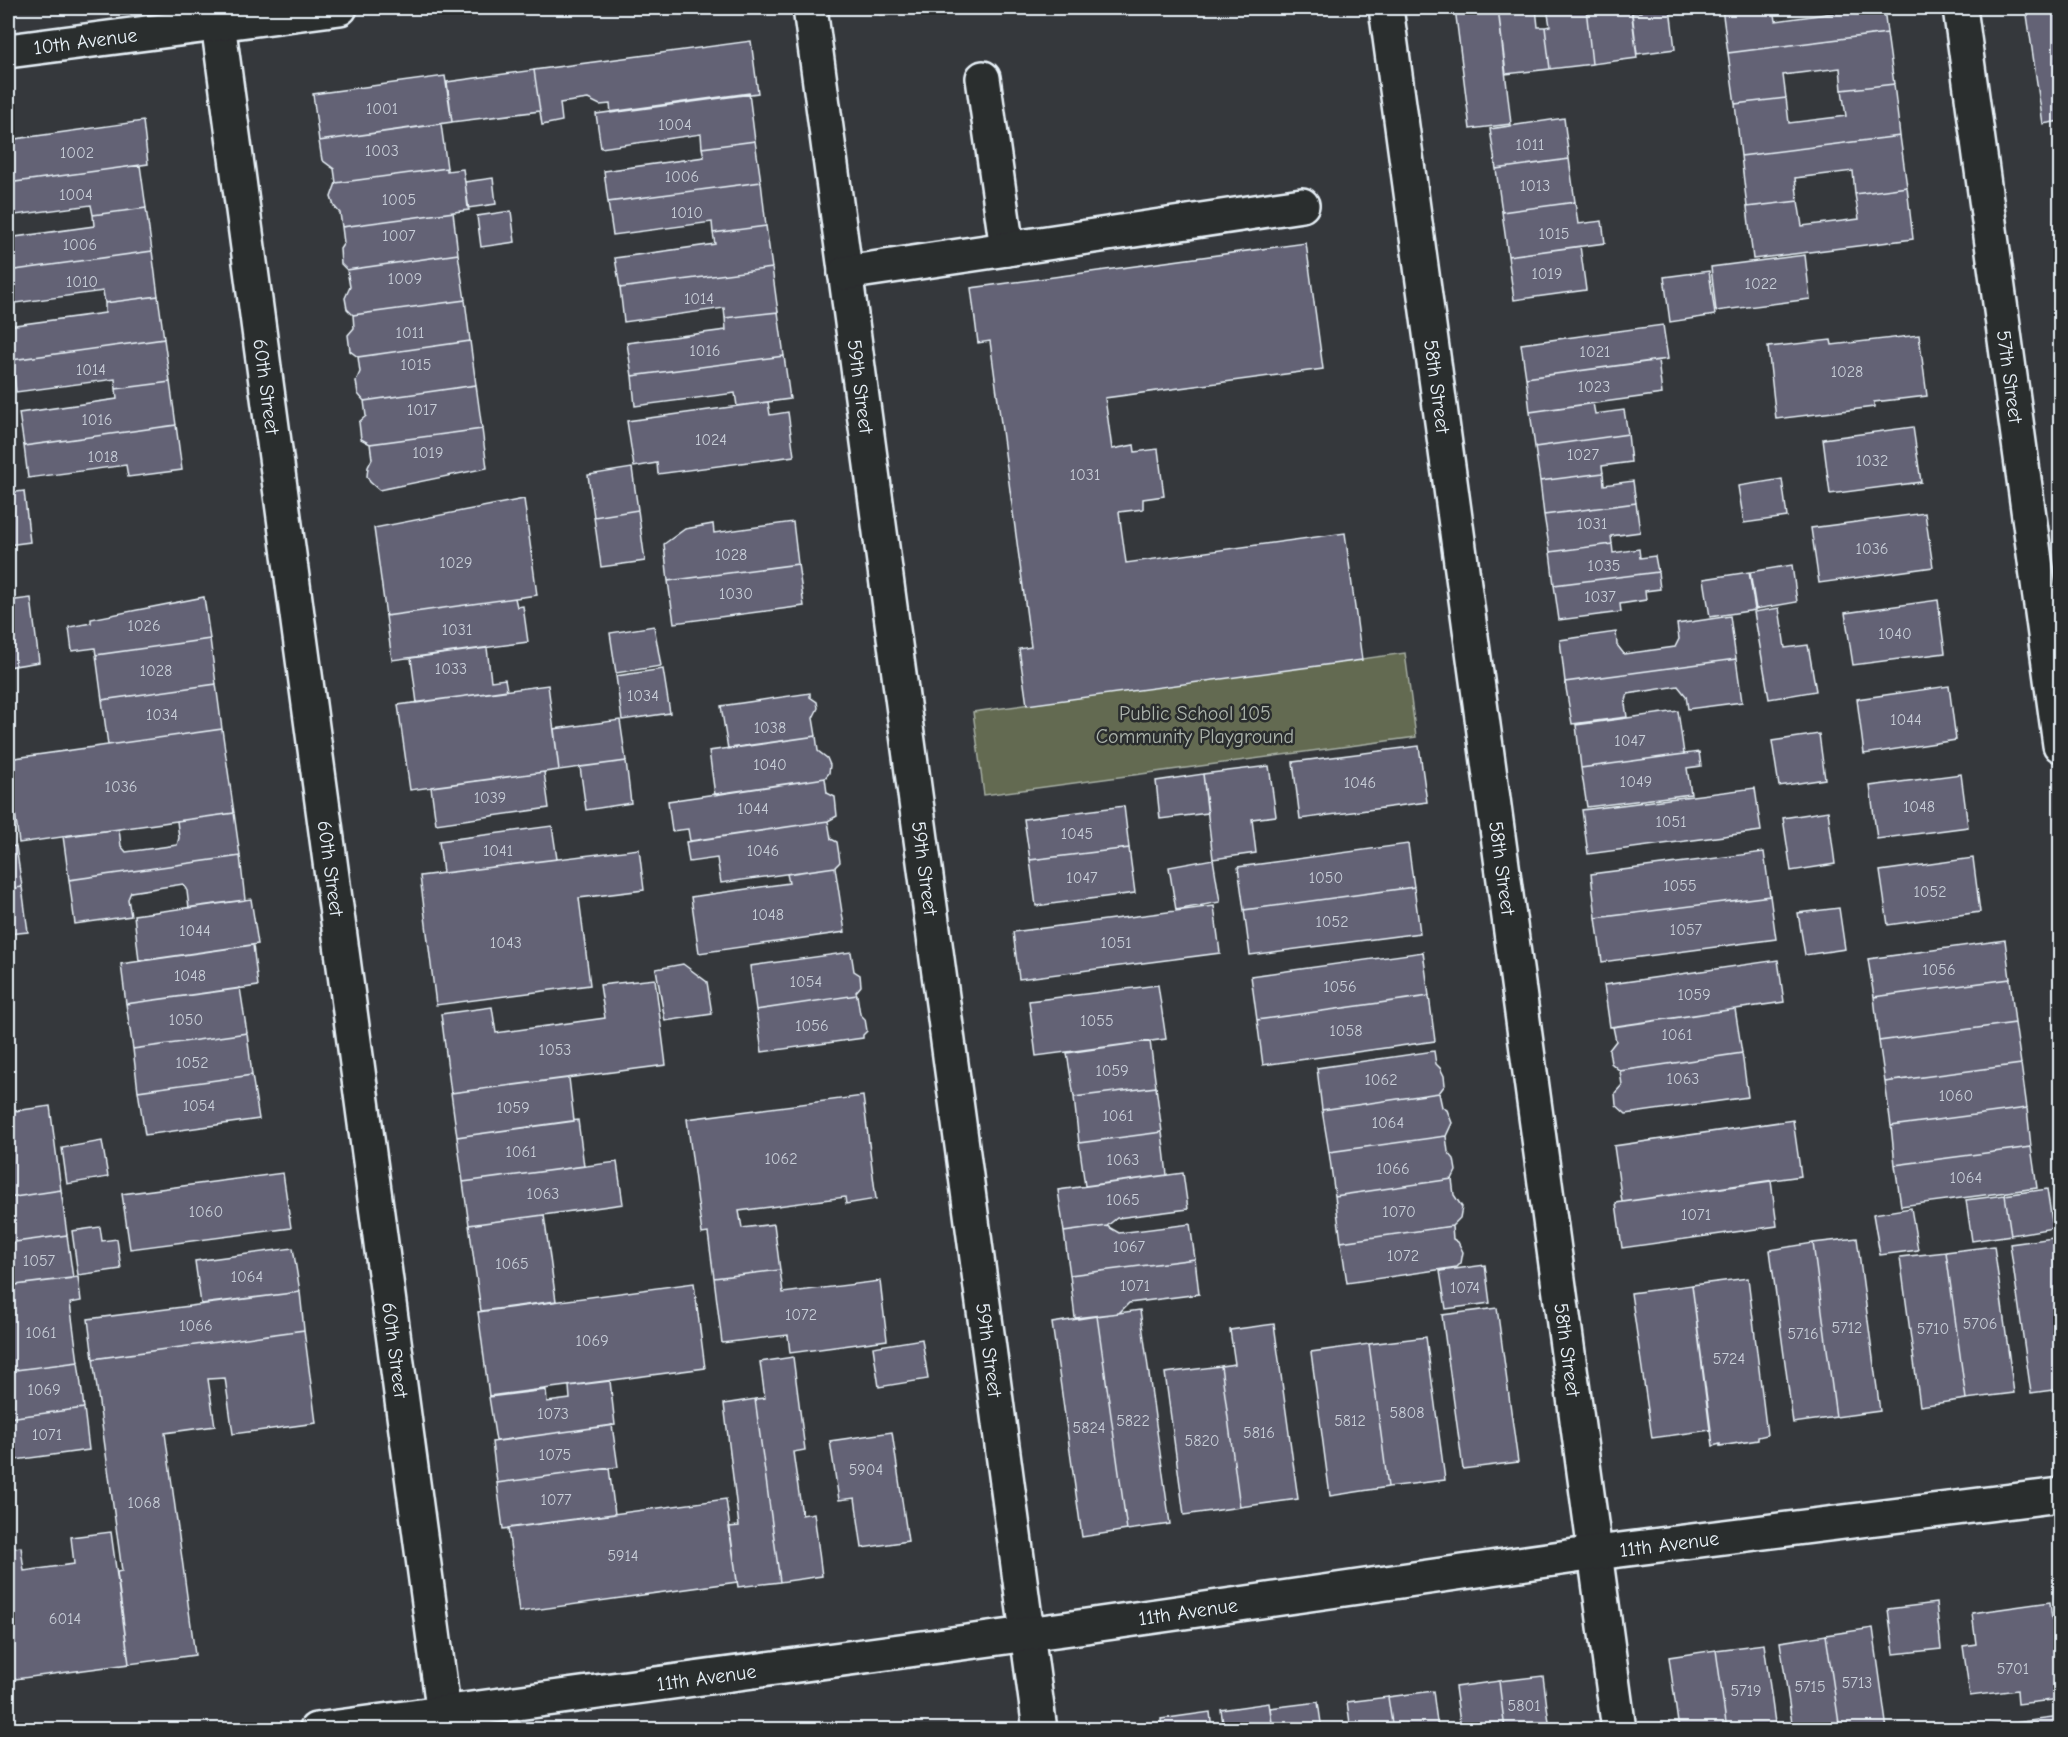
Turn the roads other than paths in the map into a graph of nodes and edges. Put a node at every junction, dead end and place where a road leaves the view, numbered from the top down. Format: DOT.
graph roads {
  1 [pos="340,8"];
  2 [pos="810,8"];
  3 [pos="1386,8"];
  4 [pos="1960,8"];
  5 [pos="217,16"];
  6 [pos="8,51"];
  7 [pos="983,78"];
  8 [pos="1302,205"];
  9 [pos="1007,249"];
  10 [pos="845,273"];
  11 [pos="2061,745"];
  12 [pos="2061,1495"];
  13 [pos="1596,1553"];
  14 [pos="1027,1634"];
  15 [pos="445,1721"];
  16 [pos="316,1730"];
  17 [pos="1040,1730"];
  18 [pos="1619,1730"];
  1 -- 5 [label="street, 10th Avenue"];
  2 -- 10 [label="street, 59th Street"];
  3 -- 13 [label="street, 58th Street"];
  4 -- 11 [label="street, 57th Street"];
  5 -- 6 [label="street, 10th Avenue"];
  5 -- 15 [label="street, 60th Street"];
  7 -- 9 [label="street"];
  8 -- 9 [label="street"];
  9 -- 10 [label="street"];
  10 -- 14 [label="street, 59th Street"];
  12 -- 13 [label="street, 11th Avenue"];
  13 -- 14 [label="street, 11th Avenue"];
  13 -- 18 [label="street, 58th Street"];
  14 -- 15 [label="street, 11th Avenue"];
  14 -- 17 [label="street, 59th Street"];
  15 -- 16 [label="street, 11th Avenue"];
}
